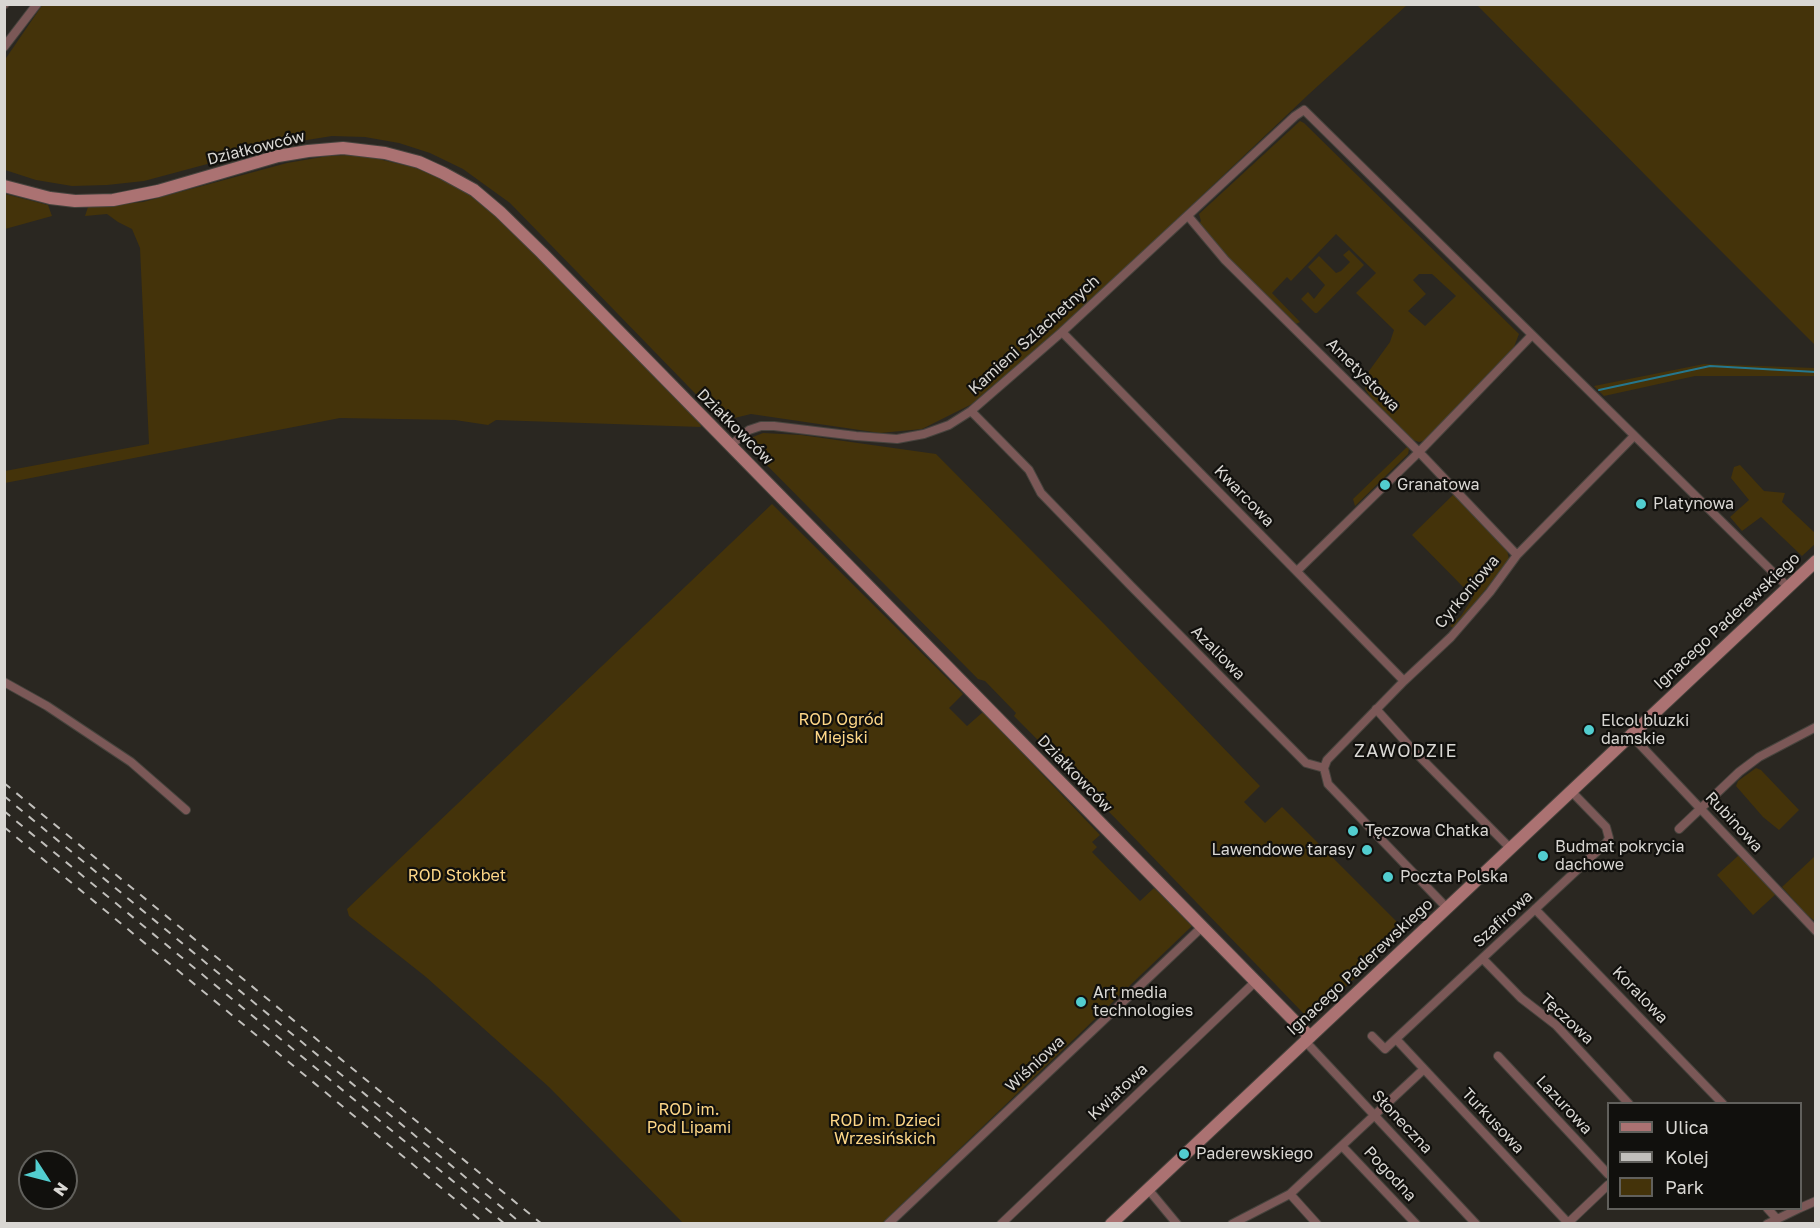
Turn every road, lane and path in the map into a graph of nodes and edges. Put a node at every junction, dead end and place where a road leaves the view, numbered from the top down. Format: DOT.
graph roads {
  1 [pos="37,4"];
  2 [pos="4,46"];
  3 [pos="4,186"];
  4 [pos="1188,216"];
  5 [pos="1062,332"];
  6 [pos="1532,336"];
  7 [pos="971,411"];
  8 [pos="1634,436"];
  9 [pos="731,446"];
  10 [pos="1419,452"];
  11 [pos="1517,555"];
  12 [pos="1815,561"];
  13 [pos="1297,572"];
  14 [pos="1788,587"];
  15 [pos="1404,681"];
  16 [pos="4,682"];
  17 [pos="1376,709"];
  18 [pos="1815,727"];
  19 [pos="1630,734"];
  20 [pos="1324,768"];
  21 [pos="1571,791"];
  22 [pos="1701,808"];
  23 [pos="186,810"];
  24 [pos="1679,829"];
  25 [pos="1510,848"];
  26 [pos="1447,908"];
  27 [pos="1535,909"];
  28 [pos="1202,927"];
  29 [pos="1815,931"];
  30 [pos="1483,958"];
  31 [pos="1256,981"];
  32 [pos="1372,1036"];
  33 [pos="1307,1039"];
  34 [pos="1396,1039"];
  35 [pos="1498,1056"];
  36 [pos="1424,1070"];
  37 [pos="1627,1102"];
  38 [pos="1721,1102"];
  39 [pos="1375,1116"];
  40 [pos="1342,1146"];
  41 [pos="1607,1173"];
  42 [pos="1607,1186"];
  43 [pos="1148,1189"];
  44 [pos="1290,1194"];
  45 [pos="1768,1210"];
  46 [pos="1796,1210"];
  47 [pos="1777,1219"];
  48 [pos="1567,1223"];
  49 [pos="888,1224"];
  50 [pos="1001,1224"];
  51 [pos="1111,1224"];
  52 [pos="1177,1224"];
  53 [pos="1232,1224"];
  54 [pos="1317,1224"];
  55 [pos="1416,1224"];
  56 [pos="1476,1224"];
  57 [pos="1767,1224"];
  1 -- 2 [label="street"];
  3 -- 9 [label="street, Działkowców"];
  4 -- 5 [label="street, Kamieni Szlachetnych"];
  4 -- 6 [label="street, Kamieni Szlachetnych"];
  4 -- 10 [label="street, Ametystowa"];
  5 -- 7 [label="street, Kamieni Szlachetnych"];
  5 -- 13 [label="street, Kwarcowa"];
  6 -- 8 [label="street"];
  6 -- 10 [label="street"];
  7 -- 9 [label="street, Kamieni Szlachetnych"];
  7 -- 20 [label="street, Azaliowa"];
  8 -- 11 [label="street, Cyrkoniowa"];
  8 -- 14 [label="street"];
  9 -- 28 [label="street, Działkowców"];
  10 -- 11 [label="street, Ametystowa"];
  10 -- 13 [label="street"];
  11 -- 15 [label="street, Cyrkoniowa"];
  12 -- 14 [label="street, Ignacego Paderewskiego"];
  13 -- 15 [label="street, Kwarcowa"];
  14 -- 19 [label="street, Ignacego Paderewskiego"];
  15 -- 17 [label="street, Cyrkoniowa"];
  16 -- 23 [label="street"];
  17 -- 20 [label="street, Cyrkoniowa"];
  17 -- 25 [label="street"];
  18 -- 22 [label="street"];
  19 -- 21 [label="street, Ignacego Paderewskiego"];
  19 -- 22 [label="street, Rubinowa"];
  20 -- 26 [label="street"];
  21 -- 25 [label="street, Ignacego Paderewskiego"];
  21 -- 27 [label="street, Szafirowa"];
  22 -- 24 [label="street"];
  22 -- 29 [label="street, Rubinowa"];
  25 -- 26 [label="street, Ignacego Paderewskiego"];
  26 -- 33 [label="street, Ignacego Paderewskiego"];
  27 -- 30 [label="street, Szafirowa"];
  27 -- 38 [label="street, Koralowa"];
  28 -- 31 [label="street, Działkowców"];
  28 -- 49 [label="street, Wiśniowa"];
  30 -- 34 [label="street, Szafirowa"];
  30 -- 37 [label="street, Tęczowa"];
  31 -- 33 [label="street, Działkowców"];
  31 -- 50 [label="street, Kwiatowa"];
  32 -- 34 [label="street"];
  33 -- 39 [label="street, Słoneczna"];
  33 -- 43 [label="street, Ignacego Paderewskiego"];
  34 -- 36 [label="street, Turkusowa"];
  35 -- 41 [label="street, Lazurowa"];
  36 -- 39 [label="street"];
  36 -- 48 [label="street, Turkusowa"];
  39 -- 40 [label="street"];
  39 -- 56 [label="street, Słoneczna"];
  40 -- 44 [label="street"];
  40 -- 55 [label="street, Pogodna"];
  42 -- 48 [label="street"];
  43 -- 51 [label="street, Ignacego Paderewskiego"];
  43 -- 52 [label="street"];
  44 -- 53 [label="street"];
  44 -- 54 [label="street"];
  45 -- 47 [label="street"];
  46 -- 47 [label="street"];
  47 -- 57 [label="street"];
}
